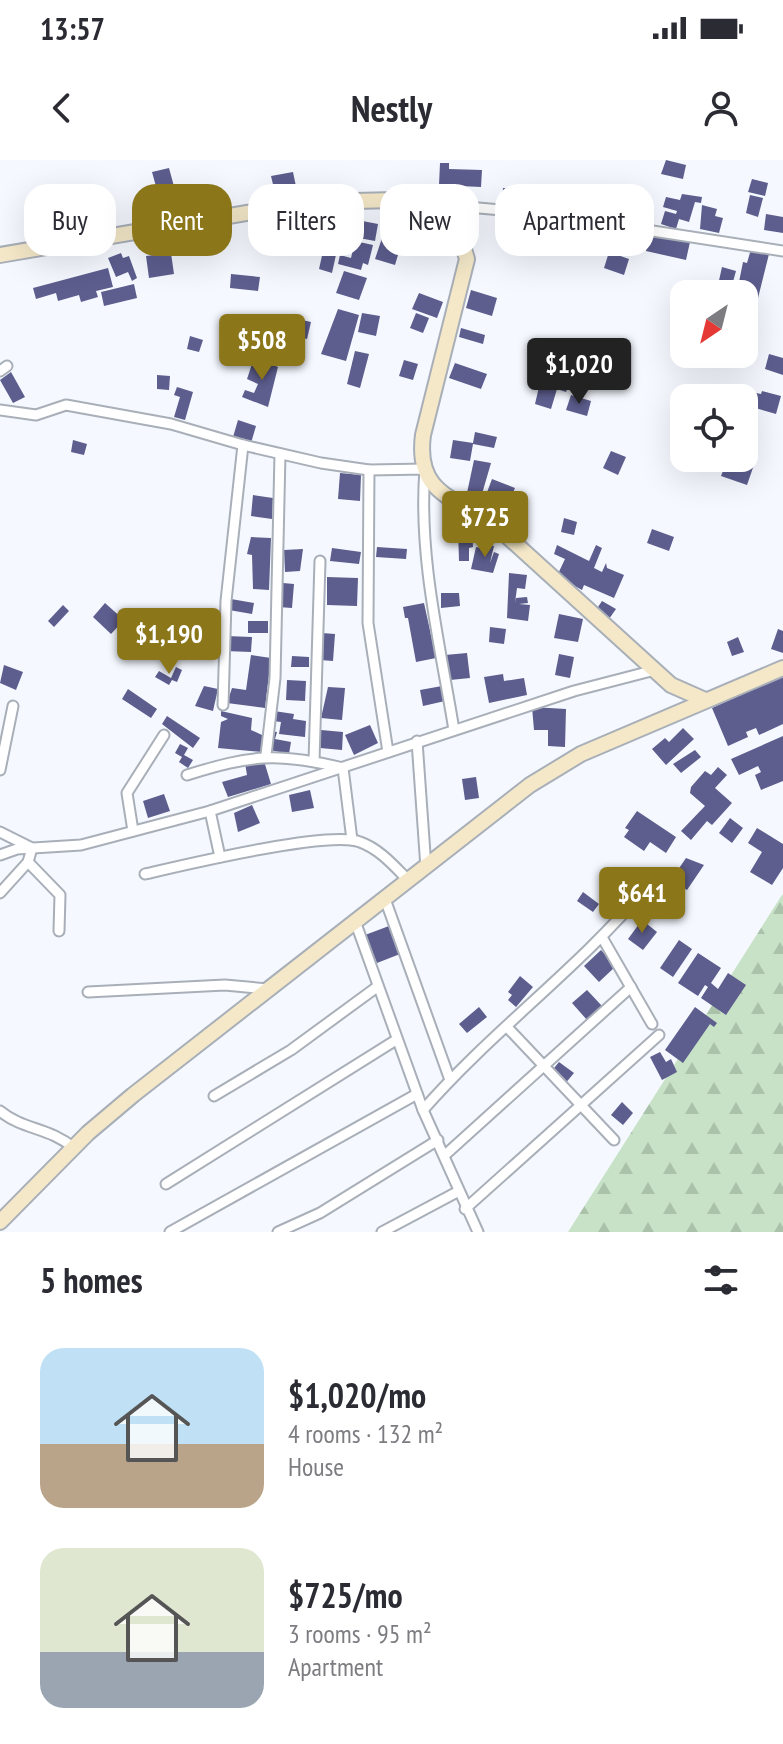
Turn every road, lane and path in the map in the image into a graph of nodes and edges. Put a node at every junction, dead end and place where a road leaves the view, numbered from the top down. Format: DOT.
graph roads {
  1 [pos="380,200"];
  2 [pos="479,208"];
  3 [pos="783,251"];
  4 [pos="0,255"];
  5 [pos="466,256"];
  6 [pos="0,410"];
  7 [pos="243,445"];
  8 [pos="280,454"];
  9 [pos="425,469"];
  10 [pos="369,470"];
  11 [pos="320,561"];
  12 [pos="783,668"];
  13 [pos="655,670"];
  14 [pos="671,685"];
  15 [pos="705,700"];
  16 [pos="223,705"];
  17 [pos="13,706"];
  18 [pos="678,715"];
  19 [pos="454,730"];
  20 [pos="164,735"];
  21 [pos="417,741"];
  22 [pos="388,752"];
  23 [pos="266,755"];
  24 [pos="314,761"];
  25 [pos="343,768"];
  26 [pos="0,770"];
  27 [pos="187,775"];
  28 [pos="210,811"];
  29 [pos="133,831"];
  30 [pos="0,832"];
  31 [pos="352,840"];
  32 [pos="32,848"];
  33 [pos="0,855"];
  34 [pos="220,857"];
  35 [pos="28,862"];
  36 [pos="426,868"];
  37 [pos="145,874"];
  38 [pos="409,881"];
  39 [pos="646,888"];
  40 [pos="0,893"];
  41 [pos="385,899"];
  42 [pos="355,921"];
  43 [pos="59,931"];
  44 [pos="603,939"];
  45 [pos="377,987"];
  46 [pos="631,987"];
  47 [pos="268,989"];
  48 [pos="88,992"];
  49 [pos="652,1024"];
  50 [pos="507,1027"];
  51 [pos="659,1035"];
  52 [pos="396,1040"];
  53 [pos="542,1068"];
  54 [pos="450,1080"];
  55 [pos="417,1094"];
  56 [pos="214,1096"];
  57 [pos="580,1106"];
  58 [pos="423,1110"];
  59 [pos="0,1111"];
  60 [pos="438,1140"];
  61 [pos="614,1140"];
  62 [pos="74,1148"];
  63 [pos="445,1155"];
  64 [pos="166,1184"];
  65 [pos="459,1191"];
  66 [pos="465,1209"];
  67 [pos="1,1219"];
  68 [pos="170,1232"];
  69 [pos="278,1232"];
  70 [pos="382,1232"];
  71 [pos="478,1232"];
  1 -- 4 [label="main road"];
  2 -- 3 [label="street"];
  5 -- 9 [label="main road"];
  6 -- 7 [label="street"];
  7 -- 8 [label="street"];
  7 -- 16 [label="street"];
  8 -- 10 [label="street"];
  8 -- 23 [label="street"];
  9 -- 10 [label="street"];
  9 -- 13 [label="main road"];
  9 -- 19 [label="street"];
  10 -- 22 [label="street"];
  11 -- 24 [label="street"];
  12 -- 15 [label="main road"];
  13 -- 14 [label="main road"];
  13 -- 19 [label="street"];
  14 -- 15 [label="main road"];
  14 -- 18 [label="main road"];
  15 -- 18 [label="main road"];
  17 -- 26 [label="street"];
  18 -- 36 [label="main road"];
  19 -- 21 [label="street"];
  20 -- 29 [label="street"];
  21 -- 22 [label="street"];
  21 -- 36 [label="street"];
  22 -- 25 [label="street"];
  23 -- 24 [label="street"];
  23 -- 27 [label="street"];
  24 -- 25 [label="street"];
  25 -- 28 [label="street"];
  25 -- 31 [label="street"];
  28 -- 29 [label="street"];
  28 -- 34 [label="street"];
  29 -- 32 [label="street"];
  30 -- 32 [label="street"];
  31 -- 34 [label="street"];
  31 -- 38 [label="street"];
  32 -- 33 [label="street"];
  32 -- 35 [label="street"];
  34 -- 37 [label="street"];
  35 -- 40 [label="street"];
  35 -- 43 [label="street"];
  36 -- 38 [label="main road"];
  38 -- 41 [label="main road"];
  39 -- 44 [label="street"];
  41 -- 42 [label="main road"];
  41 -- 54 [label="street"];
  42 -- 45 [label="street"];
  42 -- 47 [label="main road"];
  44 -- 46 [label="street"];
  44 -- 50 [label="street"];
  45 -- 52 [label="street"];
  45 -- 56 [label="street"];
  46 -- 49 [label="street"];
  46 -- 53 [label="street"];
  47 -- 48 [label="street"];
  47 -- 62 [label="main road"];
  50 -- 53 [label="street"];
  50 -- 54 [label="street"];
  51 -- 57 [label="street"];
  52 -- 55 [label="street"];
  52 -- 64 [label="street"];
  53 -- 57 [label="street"];
  53 -- 63 [label="street"];
  54 -- 58 [label="street"];
  55 -- 58 [label="street"];
  55 -- 68 [label="street"];
  57 -- 61 [label="street"];
  57 -- 66 [label="street"];
  58 -- 60 [label="street"];
  59 -- 62 [label="street"];
  60 -- 63 [label="street"];
  60 -- 69 [label="street"];
  62 -- 67 [label="main road"];
  63 -- 65 [label="street"];
  65 -- 66 [label="street"];
  65 -- 70 [label="street"];
  66 -- 71 [label="street"];
}
